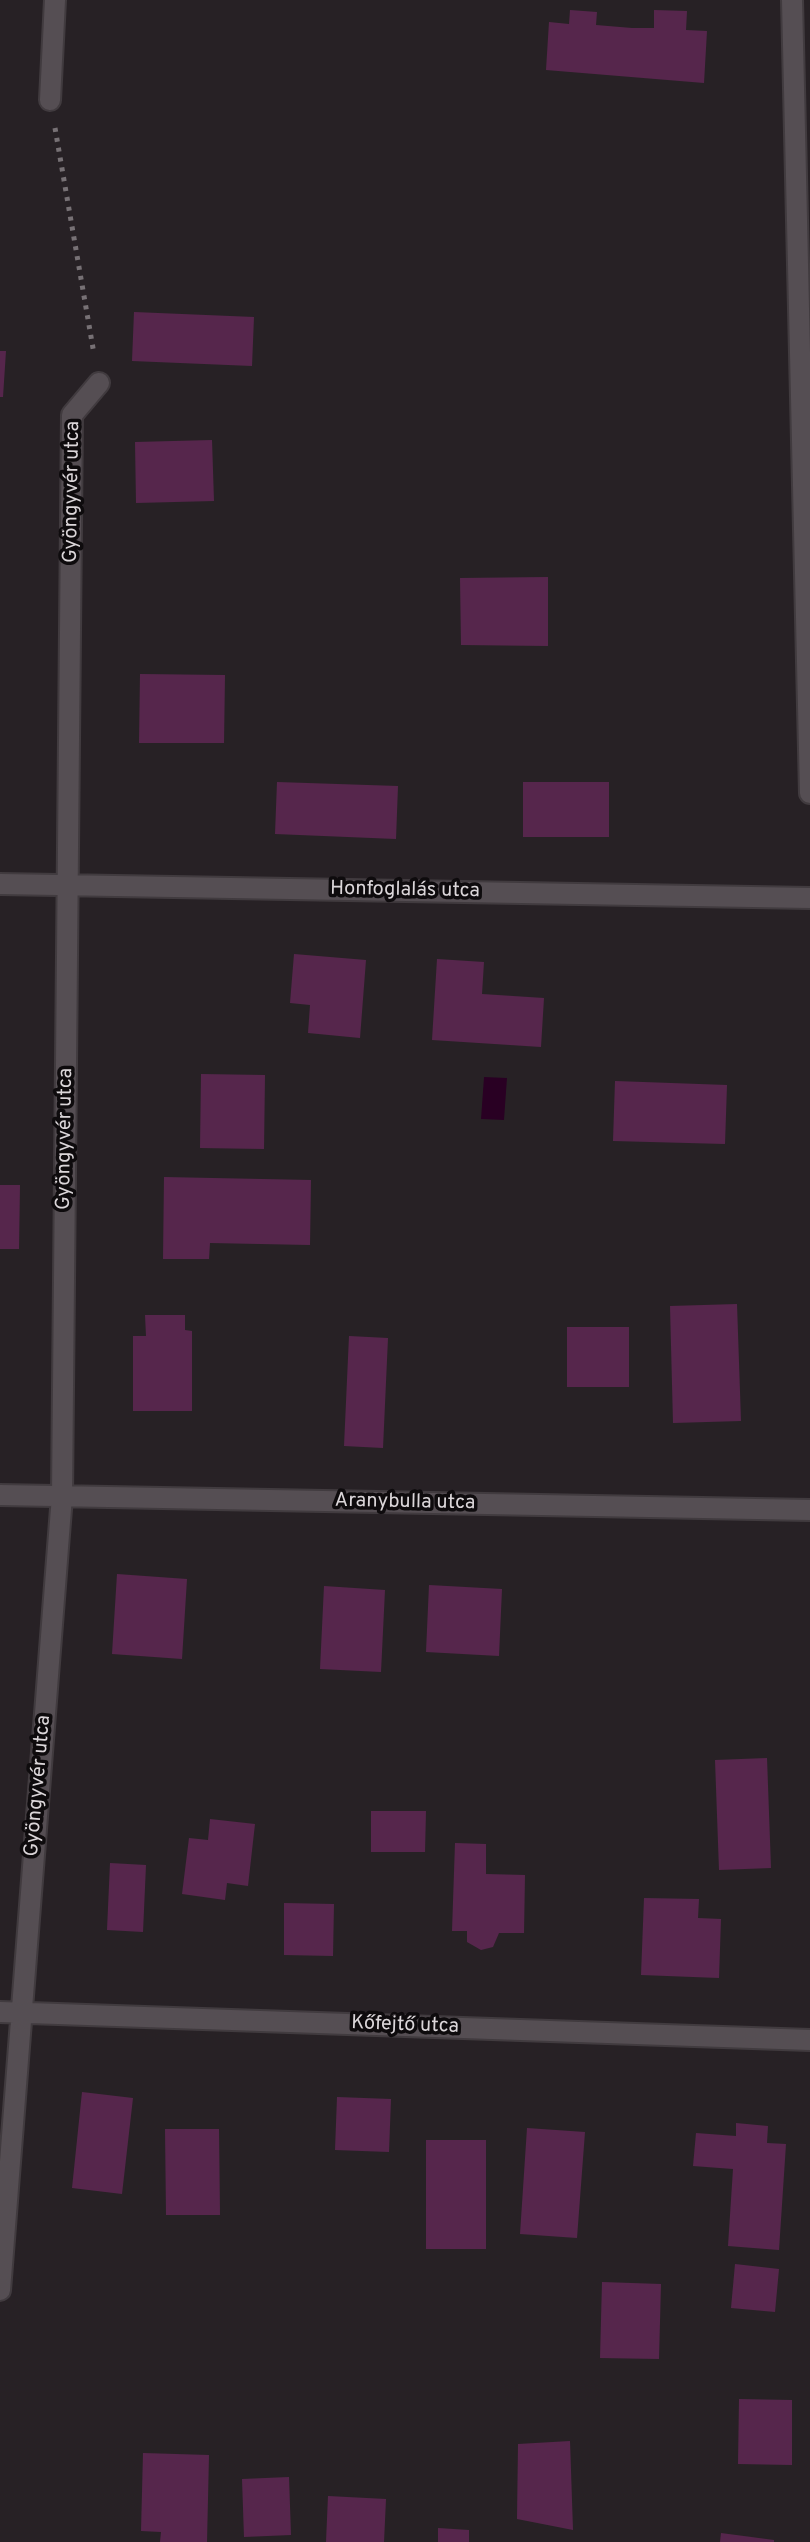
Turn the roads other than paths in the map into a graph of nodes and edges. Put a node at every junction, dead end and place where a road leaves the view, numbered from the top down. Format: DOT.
graph roads {
  1 [pos="55,0"];
  2 [pos="792,0"];
  3 [pos="50,100"];
  4 [pos="99,383"];
  5 [pos="810,793"];
  6 [pos="0,884"];
  7 [pos="69,886"];
  8 [pos="810,898"];
  9 [pos="0,1495"];
  10 [pos="62,1496"];
  11 [pos="810,1510"];
  12 [pos="10,2012"];
  13 [pos="810,2040"];
  14 [pos="0,2290"];
  1 -- 3 [label="street"];
  2 -- 5 [label="street"];
  4 -- 7 [label="street, Gyöngyvér utca"];
  6 -- 7 [label="street, Honfoglalás utca"];
  7 -- 8 [label="street, Honfoglalás utca"];
  7 -- 10 [label="street, Gyöngyvér utca"];
  9 -- 10 [label="street, Aranybulla utca"];
  10 -- 11 [label="street, Aranybulla utca"];
  10 -- 12 [label="street, Gyöngyvér utca"];
  12 -- 13 [label="street, Kőfejtő utca"];
  12 -- 14 [label="street, Gyöngyvér utca"];
}
